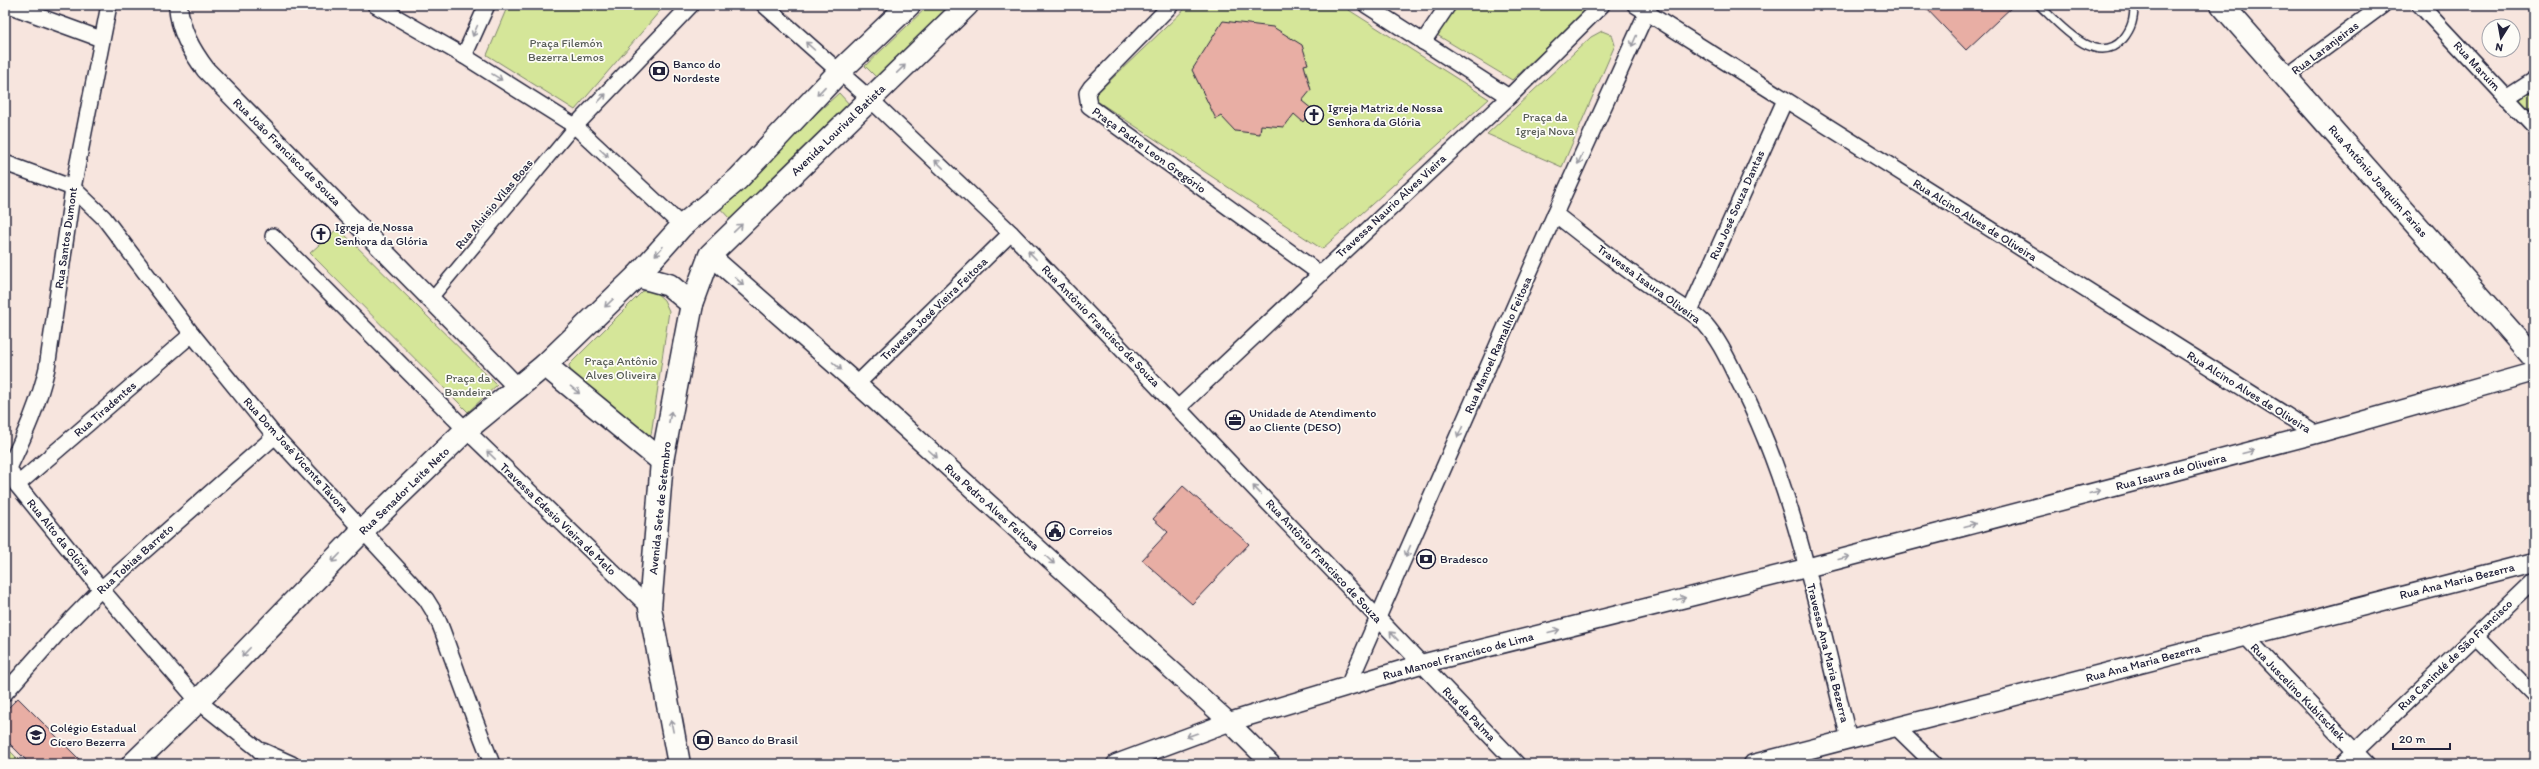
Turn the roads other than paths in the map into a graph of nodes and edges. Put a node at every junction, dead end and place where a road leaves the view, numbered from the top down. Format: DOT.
graph roads {
  1 [pos="8,5"];
  2 [pos="109,5"];
  3 [pos="178,5"];
  4 [pos="375,5"];
  5 [pos="487,5"];
  6 [pos="691,5"];
  7 [pos="764,5"];
  8 [pos="909,5"];
  9 [pos="967,5"];
  10 [pos="1171,5"];
  11 [pos="1366,5"];
  12 [pos="1448,5"];
  13 [pos="1602,5"];
  14 [pos="2039,5"];
  15 [pos="2134,5"];
  16 [pos="2222,5"];
  17 [pos="2383,5"];
  18 [pos="2420,5"];
  19 [pos="1644,7"];
  20 [pos="101,39"];
  21 [pos="1423,42"];
  22 [pos="464,56"];
  23 [pos="839,72"];
  24 [pos="2286,77"];
  25 [pos="2534,80"];
  26 [pos="1509,97"];
  27 [pos="2506,98"];
  28 [pos="870,99"];
  29 [pos="1785,100"];
  30 [pos="575,126"];
  31 [pos="2534,127"];
  32 [pos="5,163"];
  33 [pos="73,188"];
  34 [pos="1555,214"];
  35 [pos="682,226"];
  36 [pos="1011,233"];
  37 [pos="273,236"];
  38 [pos="710,255"];
  39 [pos="1319,274"];
  40 [pos="636,276"];
  41 [pos="432,298"];
  42 [pos="692,304"];
  43 [pos="1690,311"];
  44 [pos="192,334"];
  45 [pos="2534,360"];
  46 [pos="545,365"];
  47 [pos="857,384"];
  48 [pos="519,389"];
  49 [pos="1179,406"];
  50 [pos="466,430"];
  51 [pos="2316,434"];
  52 [pos="275,436"];
  53 [pos="662,461"];
  54 [pos="7,463"];
  55 [pos="17,485"];
  56 [pos="363,530"];
  57 [pos="2534,562"];
  58 [pos="1806,568"];
  59 [pos="2534,580"];
  60 [pos="101,589"];
  61 [pos="650,608"];
  62 [pos="1378,619"];
  63 [pos="2245,636"];
  64 [pos="2476,636"];
  65 [pos="1421,664"];
  66 [pos="1348,686"];
  67 [pos="5,693"];
  68 [pos="2534,695"];
  69 [pos="198,701"];
  70 [pos="1229,722"];
  71 [pos="1896,727"];
  72 [pos="1849,739"];
  73 [pos="258,749"];
  74 [pos="2355,751"];
  75 [pos="1251,755"];
  76 [pos="133,764"];
  77 [pos="272,764"];
  78 [pos="292,764"];
  79 [pos="492,764"];
  80 [pos="679,764"];
  81 [pos="1116,764"];
  82 [pos="1270,764"];
  83 [pos="1517,764"];
  84 [pos="1753,764"];
  85 [pos="1934,764"];
  86 [pos="2342,764"];
  87 [pos="2367,764"];
  1 -- 20 [label="street"];
  2 -- 20 [label="street, Rua Santos Dumont"];
  3 -- 41 [label="street, Rua João Francisco de Souza"];
  4 -- 22 [label="street"];
  5 -- 22 [label="street, one-way"];
  30 -- 6 [label="street, one-way"];
  23 -- 7 [label="street, Rua Antônio Francisco de Souza, one-way"];
  8 -- 23 [label="main road"];
  28 -- 9 [label="main road, Avenida Lourival Batista, one-way"];
  10 -- 39 [label="street, Praça Padre Leon Gregório"];
  11 -- 21 [label="street"];
  12 -- 21 [label="street"];
  13 -- 26 [label="street, Travessa Naurio Alves Vieira"];
  14 -- 15 [label="lane"];
  16 -- 24 [label="main road, Rua Antônio Joaquim Farias"];
  17 -- 24 [label="street, Rua Laranjeiras"];
  18 -- 27 [label="street, Rua Maruim"];
  19 -- 29 [label="street, Rua Alcino Alves de Oliveira"];
  19 -- 34 [label="street, Rua Manoel Ramalho Feitosa, one-way"];
  20 -- 33 [label="street, Rua Santos Dumont"];
  21 -- 26 [label="street"];
  22 -- 30 [label="street, one-way"];
  23 -- 28 [label="street, Rua Antônio Francisco de Souza"];
  23 -- 35 [label="main road, one-way"];
  24 -- 45 [label="main road, Rua Antônio Joaquim Farias"];
  25 -- 27 [label="street"];
  26 -- 39 [label="street, Travessa Naurio Alves Vieira"];
  27 -- 31 [label="street, Rua Maruim"];
  36 -- 28 [label="street, Rua Antônio Francisco de Souza, one-way"];
  38 -- 28 [label="main road, Avenida Lourival Batista, one-way"];
  29 -- 43 [label="street, Rua José Souza Dantas"];
  29 -- 51 [label="street, Rua Alcino Alves de Oliveira"];
  30 -- 35 [label="street, one-way"];
  30 -- 41 [label="street, Rua Aluisio Vilas Boas"];
  32 -- 33 [label="street, Rua Dom José Vicente Távora"];
  33 -- 44 [label="street, Rua Dom José Vicente Távora"];
  33 -- 54 [label="street, Rua Santos Dumont"];
  34 -- 43 [label="street, Travessa Isaura Oliveira"];
  34 -- 62 [label="street, Rua Manoel Ramalho Feitosa, one-way"];
  35 -- 40 [label="main road, Rua Senador Leite Neto, one-way"];
  36 -- 47 [label="street, Travessa José Vieira Feitosa"];
  49 -- 36 [label="street, Rua Antônio Francisco de Souza, one-way"];
  37 -- 50 [label="street"];
  38 -- 42 [label="main road, Avenida Sete de Setembro"];
  38 -- 47 [label="street, Rua Pedro Alves Feitosa, one-way"];
  39 -- 49 [label="street, Travessa Naurio Alves Vieira"];
  40 -- 42 [label="main road"];
  40 -- 46 [label="main road, Rua Senador Leite Neto, one-way"];
  41 -- 48 [label="street, Rua João Francisco de Souza"];
  53 -- 42 [label="main road, Avenida Sete de Setembro, one-way"];
  43 -- 58 [label="street, Travessa Isaura Oliveira"];
  44 -- 52 [label="street, Rua Dom José Vicente Távora"];
  44 -- 55 [label="street, Rua Tiradentes"];
  45 -- 51 [label="street, Rua Isaura de Oliveira"];
  46 -- 48 [label="main road, Rua Senador Leite Neto"];
  46 -- 53 [label="main road, one-way"];
  47 -- 70 [label="street, Rua Pedro Alves Feitosa, one-way"];
  48 -- 50 [label="main road, Rua Senador Leite Neto"];
  62 -- 49 [label="street, Rua Antônio Francisco de Souza, one-way"];
  50 -- 56 [label="main road, Rua Senador Leite Neto"];
  61 -- 50 [label="street, Travessa Edesio Vieira de Melo, one-way"];
  58 -- 51 [label="street, Rua Isaura de Oliveira, one-way"];
  52 -- 56 [label="street, Rua Dom José Vicente Távora"];
  52 -- 60 [label="street, Rua Tobias Barreto"];
  53 -- 61 [label="main road, Avenida Sete de Setembro"];
  54 -- 55 [label="street, Rua Alto da Glória"];
  55 -- 60 [label="street, Rua Alto da Glória"];
  56 -- 69 [label="main road, Rua Senador Leite Neto, one-way"];
  56 -- 79 [label="street, Rua Dom José Vicente Távora"];
  57 -- 63 [label="street, Rua Ana Maria Bezerra"];
  65 -- 58 [label="street, Rua Manoel Francisco de Lima, one-way"];
  58 -- 72 [label="street, Travessa Ana Maria Bezerra"];
  59 -- 64 [label="street, Rua Canindé de São Francisco"];
  60 -- 67 [label="street, Rua Tobias Barreto"];
  60 -- 69 [label="street, Rua Alto da Glória"];
  80 -- 61 [label="main road, Avenida Sete de Setembro, one-way"];
  65 -- 62 [label="street, Rua Antônio Francisco de Souza, one-way"];
  62 -- 66 [label="street, Rua Manoel Ramalho Feitosa"];
  63 -- 71 [label="street, Rua Ana Maria Bezerra"];
  63 -- 74 [label="street, Rua Juscelino Kubitschek"];
  64 -- 68 [label="street"];
  64 -- 74 [label="street, Rua Canindé de São Francisco"];
  65 -- 66 [label="street, Rua Manoel Francisco de Lima"];
  65 -- 83 [label="street, Rua da Palma"];
  66 -- 70 [label="street, Rua Manoel Francisco de Lima"];
  69 -- 73 [label="street, Rua Alto da Glória"];
  69 -- 76 [label="main road, Rua Senador Leite Neto"];
  70 -- 75 [label="street, Rua Pedro Alves Feitosa"];
  70 -- 81 [label="street, Rua Manoel Francisco de Lima, one-way"];
  71 -- 72 [label="street, Rua Ana Maria Bezerra"];
  71 -- 85 [label="street"];
  72 -- 84 [label="street, Rua Ana Maria Bezerra"];
  73 -- 77 [label="street"];
  73 -- 78 [label="street"];
  74 -- 86 [label="street, Rua Canindé de São Francisco"];
  74 -- 87 [label="street, Rua Juscelino Kubitschek"];
  75 -- 82 [label="street, Rua Pedro Alves Feitosa"];
}
